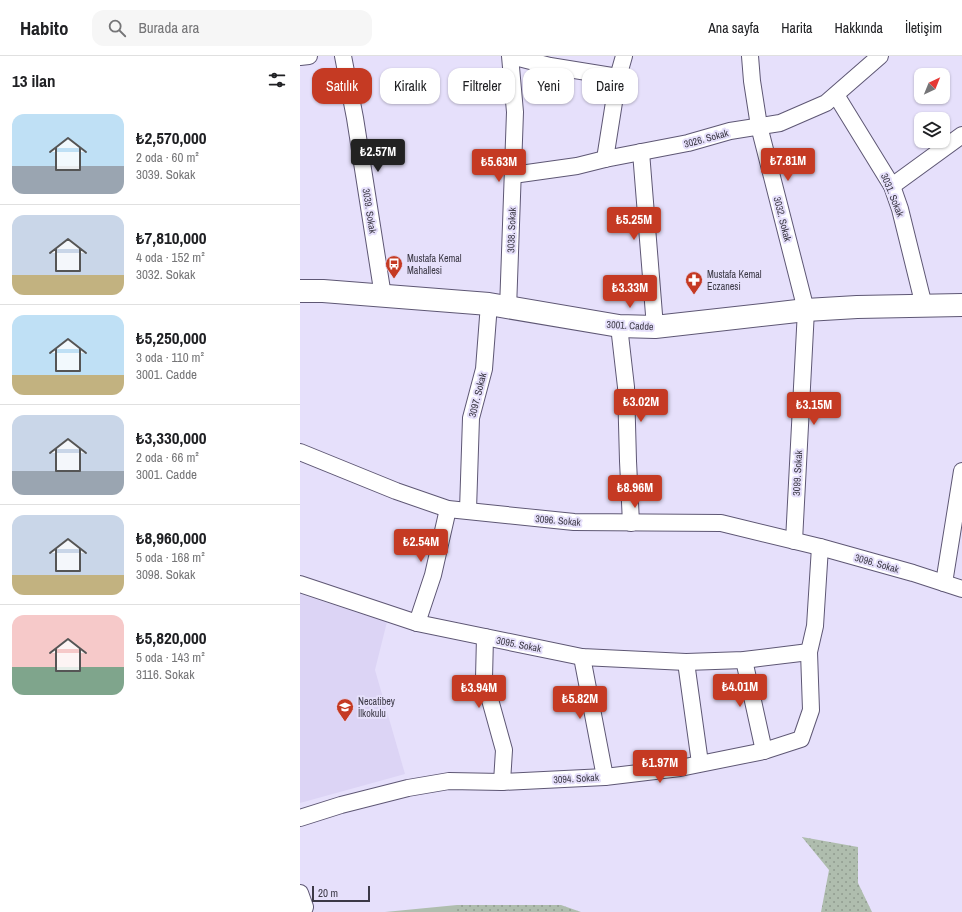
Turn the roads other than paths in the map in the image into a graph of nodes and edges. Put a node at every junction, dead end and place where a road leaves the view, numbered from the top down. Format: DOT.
graph roads {
  1 [pos="309,56"];
  2 [pos="343,56"];
  3 [pos="511,56"];
  4 [pos="624,56"];
  5 [pos="750,56"];
  6 [pos="880,56"];
  7 [pos="300,57"];
  8 [pos="620,68"];
  9 [pos="582,71"];
  10 [pos="836,95"];
  11 [pos="614,104"];
  12 [pos="759,126"];
  13 [pos="962,135"];
  14 [pos="640,152"];
  15 [pos="605,159"];
  16 [pos="513,175"];
  17 [pos="892,186"];
  18 [pos="300,291"];
  19 [pos="383,296"];
  20 [pos="962,305"];
  21 [pos="499,306"];
  22 [pos="924,306"];
  23 [pos="806,310"];
  24 [pos="619,326"];
  25 [pos="654,327"];
  26 [pos="300,452"];
  27 [pos="962,471"];
  28 [pos="448,509"];
  29 [pos="468,510"];
  30 [pos="631,523"];
  31 [pos="794,541"];
  32 [pos="820,547"];
  33 [pos="944,583"];
  34 [pos="300,584"];
  35 [pos="962,589"];
  36 [pos="417,623"];
  37 [pos="485,637"];
  38 [pos="809,652"];
  39 [pos="582,657"];
  40 [pos="744,660"];
  41 [pos="686,662"];
  42 [pos="764,751"];
  43 [pos="700,763"];
  44 [pos="605,777"];
  45 [pos="502,782"];
  46 [pos="300,818"];
  47 [pos="300,893"];
  48 [pos="303,912"];
  1 -- 7 [label="street"];
  2 -- 19 [label="street, 3039. Sokak"];
  3 -- 9 [label="street"];
  3 -- 16 [label="street, 3038. Sokak"];
  4 -- 8 [label="street"];
  5 -- 12 [label="street, 3032. Sokak"];
  6 -- 10 [label="street, 3026. Sokak"];
  10 -- 12 [label="street, 3026. Sokak"];
  10 -- 17 [label="street, 3031. Sokak"];
  11 -- 15 [label="street"];
  12 -- 14 [label="street, 3026. Sokak"];
  12 -- 23 [label="street, 3032. Sokak"];
  13 -- 17 [label="street"];
  14 -- 15 [label="street, 3026. Sokak"];
  14 -- 25 [label="street"];
  15 -- 16 [label="street, 3026. Sokak"];
  16 -- 21 [label="street, 3038. Sokak"];
  17 -- 22 [label="street, 3031. Sokak"];
  18 -- 19 [label="street, 3001. Cadde"];
  19 -- 21 [label="street, 3001. Cadde"];
  20 -- 22 [label="street, 3001. Cadde"];
  21 -- 24 [label="street, 3001. Cadde"];
  21 -- 29 [label="street, 3097. Sokak"];
  22 -- 23 [label="street, 3001. Cadde"];
  23 -- 25 [label="street, 3001. Cadde"];
  23 -- 31 [label="street, 3099. Sokak"];
  24 -- 25 [label="street, 3001. Cadde"];
  24 -- 30 [label="street"];
  26 -- 28 [label="street, 3096. Sokak"];
  27 -- 33 [label="street"];
  28 -- 29 [label="street, 3096. Sokak"];
  28 -- 36 [label="street"];
  29 -- 30 [label="street, 3096. Sokak"];
  30 -- 31 [label="street, 3096. Sokak"];
  31 -- 32 [label="street, 3096. Sokak"];
  32 -- 33 [label="street, 3096. Sokak"];
  32 -- 38 [label="street, 3094. Sokak"];
  33 -- 35 [label="street, 3096. Sokak"];
  34 -- 36 [label="street, 3095. Sokak"];
  36 -- 37 [label="street, 3095. Sokak"];
  37 -- 39 [label="street, 3095. Sokak"];
  37 -- 45 [label="street"];
  38 -- 40 [label="street, 3095. Sokak"];
  38 -- 42 [label="street, 3094. Sokak"];
  39 -- 41 [label="street, 3095. Sokak"];
  39 -- 44 [label="street"];
  40 -- 41 [label="street, 3095. Sokak"];
  40 -- 42 [label="street"];
  41 -- 43 [label="street"];
  42 -- 43 [label="street, 3094. Sokak"];
  43 -- 44 [label="street, 3094. Sokak"];
  44 -- 45 [label="street, 3094. Sokak"];
  45 -- 46 [label="street, 3094. Sokak"];
  47 -- 48 [label="street"];
}
